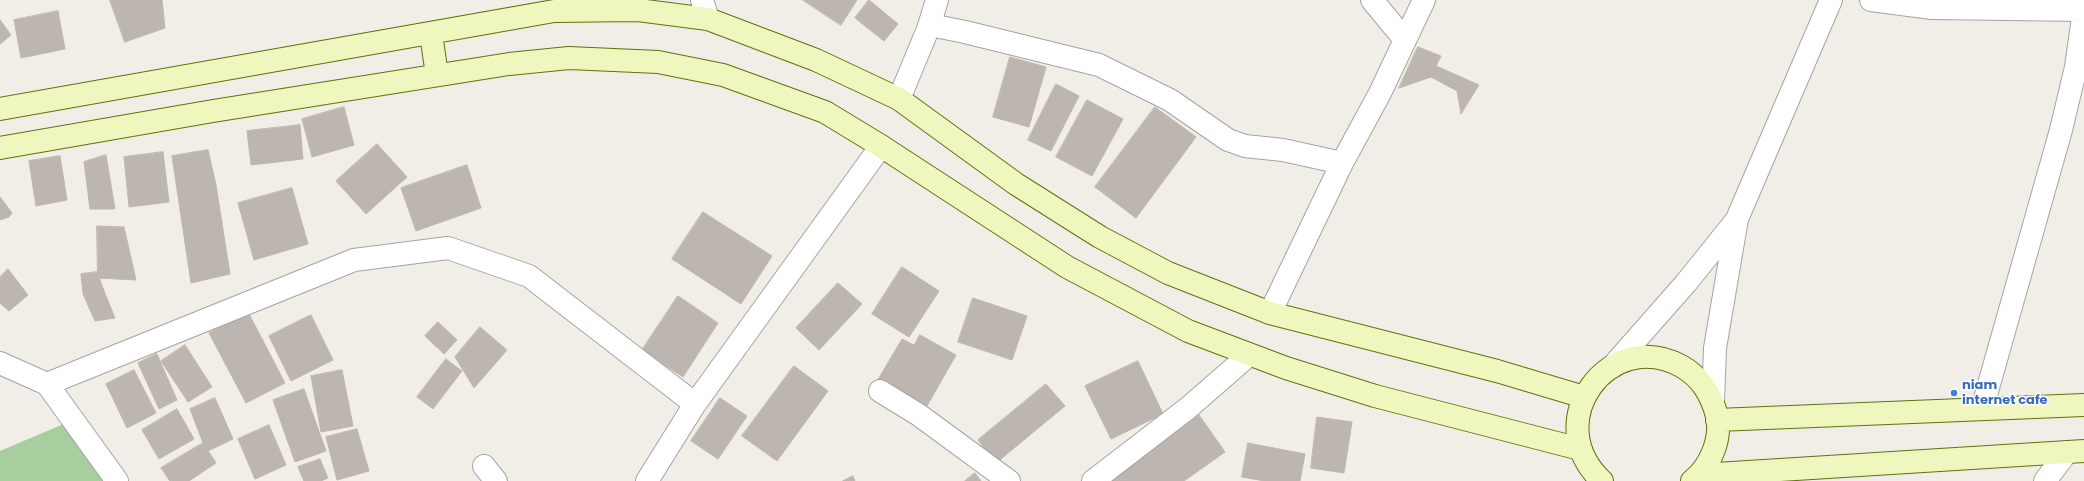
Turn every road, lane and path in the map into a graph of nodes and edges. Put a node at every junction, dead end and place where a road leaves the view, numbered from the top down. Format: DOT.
graph roads {
  1 [pos="937,0"];
  2 [pos="1372,0"];
  3 [pos="1424,0"];
  4 [pos="1831,0"];
  5 [pos="1871,0"];
  6 [pos="705,9"];
  7 [pos="2084,10"];
  8 [pos="930,25"];
  9 [pos="431,34"];
  10 [pos="1405,40"];
  11 [pos="437,75"];
  12 [pos="899,99"];
  13 [pos="0,109"];
  14 [pos="881,146"];
  15 [pos="0,148"];
  16 [pos="1342,163"];
  17 [pos="1737,219"];
  18 [pos="1270,313"];
  19 [pos="1249,355"];
  20 [pos="0,362"];
  21 [pos="1612,367"];
  22 [pos="47,384"];
  23 [pos="880,391"];
  24 [pos="1584,397"];
  25 [pos="695,404"];
  26 [pos="2084,405"];
  27 [pos="1982,409"];
  28 [pos="1715,410"];
  29 [pos="1580,449"];
  30 [pos="2075,452"];
  31 [pos="1593,477"];
  32 [pos="1696,478"];
  33 [pos="117,481"];
  34 [pos="647,481"];
  35 [pos="1009,481"];
  36 [pos="1093,481"];
  37 [pos="2045,481"];
  1 -- 8 [label="street"];
  2 -- 10 [label="street"];
  3 -- 10 [label="street"];
  4 -- 17 [label="street"];
  5 -- 7 [label="street"];
  6 -- 9 [label="main road"];
  6 -- 12 [label="main road"];
  7 -- 27 [label="street"];
  8 -- 12 [label="street"];
  8 -- 16 [label="street"];
  9 -- 11 [label="main road"];
  9 -- 13 [label="main road"];
  10 -- 16 [label="street"];
  11 -- 14 [label="main road"];
  11 -- 15 [label="main road"];
  12 -- 18 [label="main road"];
  14 -- 19 [label="main road"];
  14 -- 25 [label="street"];
  16 -- 18 [label="street"];
  17 -- 21 [label="street"];
  17 -- 28 [label="street"];
  18 -- 24 [label="main road"];
  19 -- 29 [label="main road"];
  19 -- 36 [label="street"];
  20 -- 22 [label="street"];
  21 -- 24 [label="main road"];
  21 -- 28 [label="main road"];
  22 -- 25 [label="street"];
  22 -- 33 [label="street"];
  23 -- 35 [label="street"];
  24 -- 29 [label="main road"];
  25 -- 34 [label="street"];
  26 -- 27 [label="main road"];
  27 -- 28 [label="main road"];
  28 -- 32 [label="main road"];
  29 -- 31 [label="main road"];
  30 -- 32 [label="main road"];
  30 -- 37 [label="street"];
}
